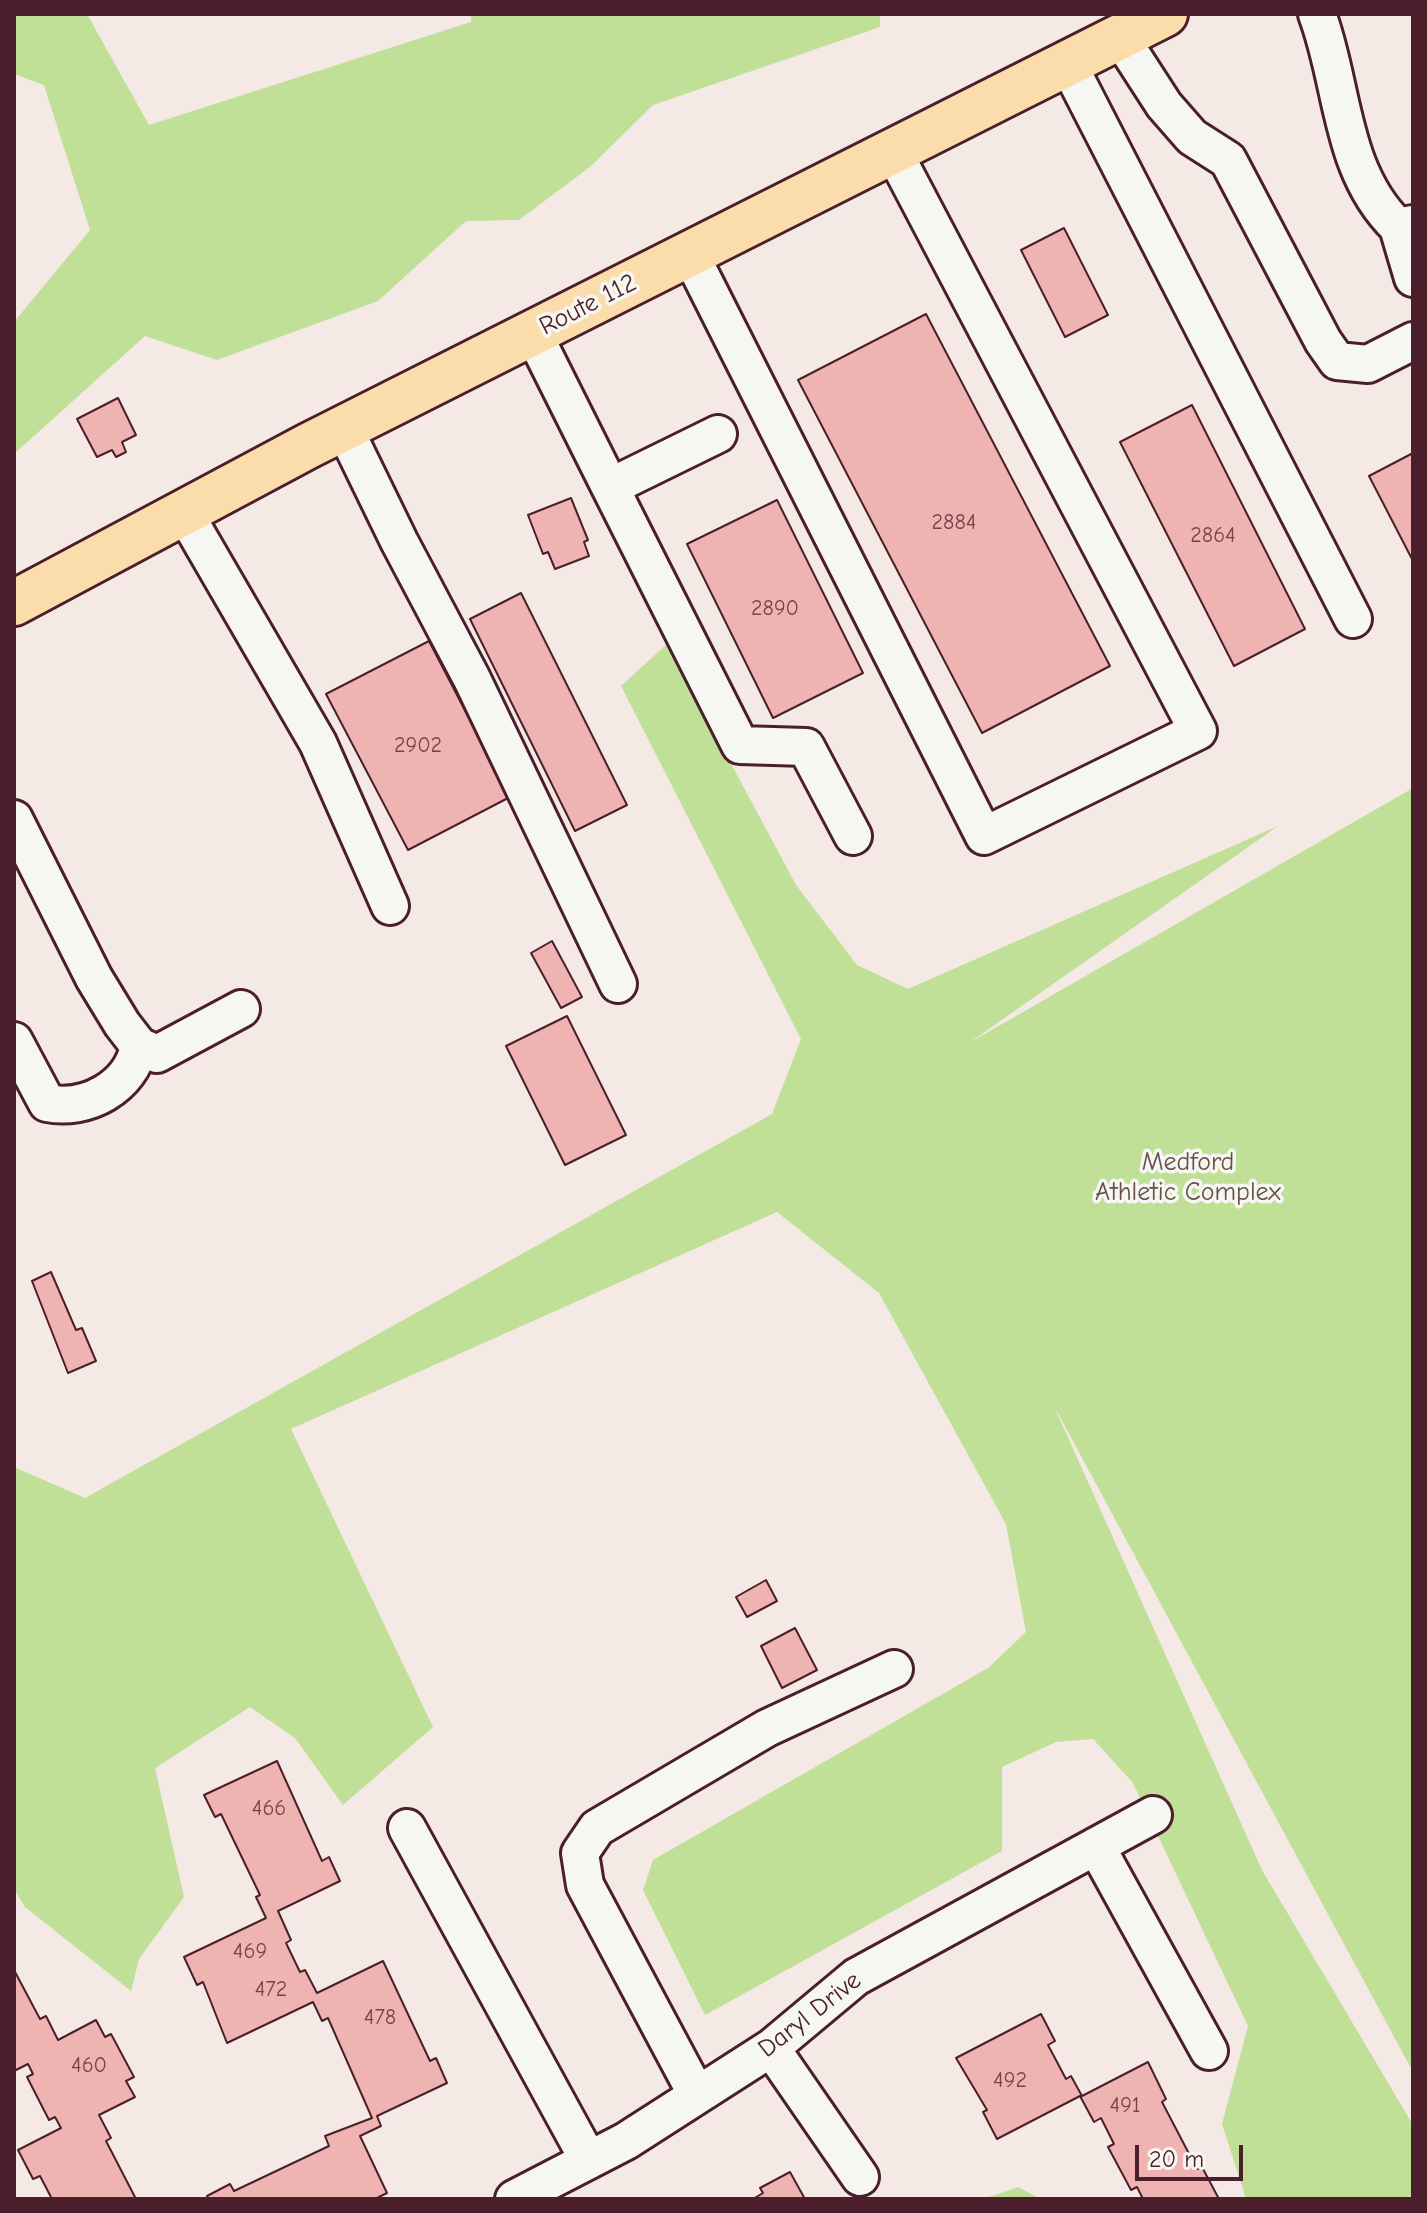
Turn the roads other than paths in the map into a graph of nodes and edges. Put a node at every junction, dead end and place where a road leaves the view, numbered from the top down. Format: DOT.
graph roads {
  1 [pos="1165,14"];
  2 [pos="1317,14"];
  3 [pos="1120,37"];
  4 [pos="1068,64"];
  5 [pos="893,151"];
  6 [pos="1405,226"];
  7 [pos="690,254"];
  8 [pos="1413,278"];
  9 [pos="533,333"];
  10 [pos="1413,341"];
  11 [pos="344,428"];
  12 [pos="718,434"];
  13 [pos="610,487"];
  14 [pos="184,512"];
  15 [pos="14,603"];
  16 [pos="1353,619"];
  17 [pos="14,819"];
  18 [pos="853,836"];
  19 [pos="390,906"];
  20 [pos="618,984"];
  21 [pos="241,1009"];
  22 [pos="14,1041"];
  23 [pos="139,1046"];
  24 [pos="894,1669"];
  25 [pos="1153,1815"];
  26 [pos="407,1828"];
  27 [pos="1096,1846"];
  28 [pos="771,2048"];
  29 [pos="1209,2051"];
  30 [pos="697,2095"];
  31 [pos="588,2159"];
  32 [pos="860,2177"];
  33 [pos="514,2199"];
  1 -- 3 [label="main road, Route 112"];
  2 -- 6 [label="street"];
  3 -- 4 [label="main road, Route 112"];
  3 -- 10 [label="street"];
  4 -- 5 [label="main road, Route 112"];
  4 -- 16 [label="street"];
  5 -- 7 [label="main road, Route 112"];
  5 -- 7 [label="street"];
  6 -- 8 [label="street"];
  7 -- 9 [label="main road, Route 112"];
  9 -- 11 [label="main road, Route 112"];
  9 -- 13 [label="street"];
  11 -- 14 [label="main road, Route 112"];
  11 -- 20 [label="street"];
  12 -- 13 [label="street"];
  13 -- 18 [label="street"];
  14 -- 15 [label="main road, Route 112"];
  14 -- 19 [label="street"];
  17 -- 23 [label="street"];
  21 -- 23 [label="street"];
  22 -- 23 [label="street"];
  24 -- 30 [label="street"];
  25 -- 27 [label="street, Daryl Drive"];
  26 -- 31 [label="street"];
  27 -- 28 [label="street, Daryl Drive"];
  27 -- 29 [label="street"];
  28 -- 30 [label="street, Daryl Drive"];
  28 -- 32 [label="street"];
  30 -- 31 [label="street, Daryl Drive"];
  31 -- 33 [label="street, Daryl Drive"];
}
